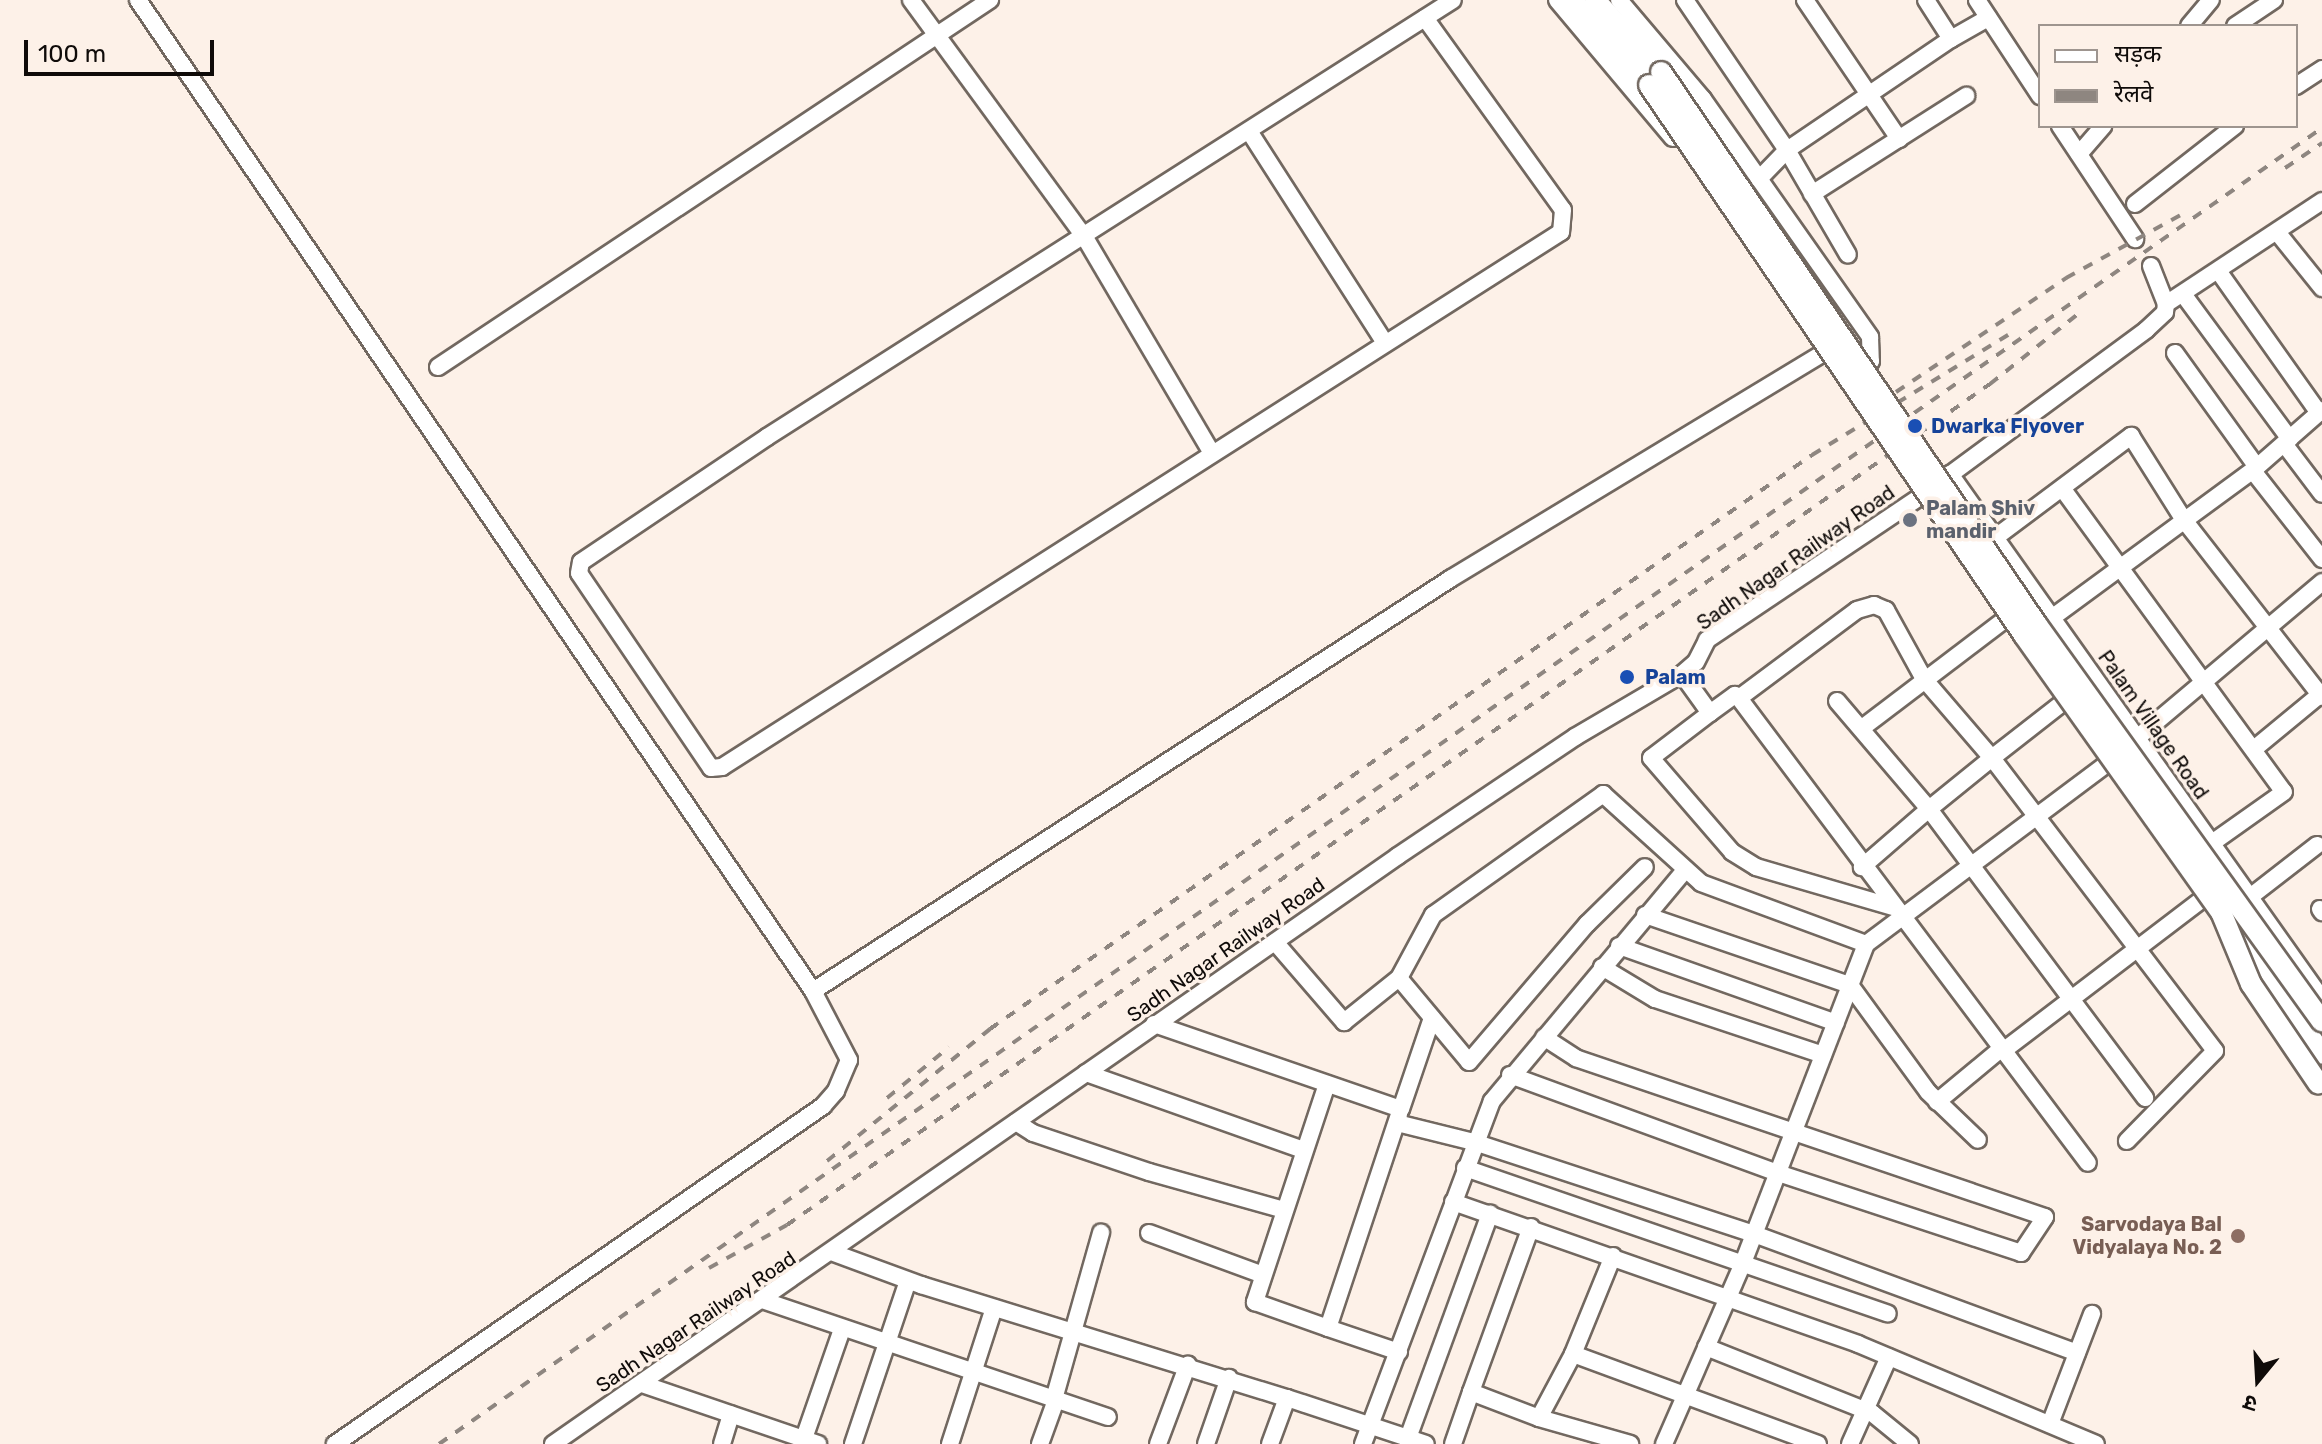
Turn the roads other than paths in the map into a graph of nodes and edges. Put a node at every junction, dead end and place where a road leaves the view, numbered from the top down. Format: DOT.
graph roads {
  1 [pos="138,0"];
  2 [pos="911,0"];
  3 [pos="990,0"];
  4 [pos="1453,0"];
  5 [pos="1557,0"];
  6 [pos="1572,0"];
  7 [pos="1595,0"];
  8 [pos="1619,0"];
  9 [pos="1685,0"];
  10 [pos="1805,0"];
  11 [pos="1926,0"];
  12 [pos="1977,0"];
  13 [pos="2211,0"];
  14 [pos="2274,0"];
  15 [pos="1425,18"];
  16 [pos="1988,18"];
  17 [pos="2191,24"];
  18 [pos="2238,24"];
  19 [pos="936,36"];
  20 [pos="1951,39"];
  21 [pos="2322,69"];
  22 [pos="2298,85"];
  23 [pos="2038,93"];
  24 [pos="1870,94"];
  25 [pos="1966,96"];
  26 [pos="2061,128"];
  27 [pos="2101,128"];
  28 [pos="2229,128"];
  29 [pos="1249,131"];
  30 [pos="1899,139"];
  31 [pos="1787,150"];
  32 [pos="2079,154"];
  33 [pos="1759,179"];
  34 [pos="1812,194"];
  35 [pos="2135,204"];
  36 [pos="2319,208"];
  37 [pos="2277,232"];
  38 [pos="1084,236"];
  39 [pos="2135,239"];
  40 [pos="1848,255"];
  41 [pos="2151,266"];
  42 [pos="2219,272"];
  43 [pos="2322,288"];
  44 [pos="2183,294"];
  45 [pos="2166,304"];
  46 [pos="1385,343"];
  47 [pos="2175,353"];
  48 [pos="1820,355"];
  49 [pos="438,367"];
  50 [pos="2320,415"];
  51 [pos="2288,442"];
  52 [pos="1212,453"];
  53 [pos="2255,469"];
  54 [pos="1950,474"];
  55 [pos="2062,488"];
  56 [pos="2322,494"];
  57 [pos="1921,496"];
  58 [pos="2184,520"];
  59 [pos="1996,537"];
  60 [pos="2322,559"];
  61 [pos="2118,570"];
  62 [pos="2322,582"];
  63 [pos="2053,617"];
  64 [pos="2003,621"];
  65 [pos="2268,629"];
  66 [pos="1682,674"];
  67 [pos="1924,679"];
  68 [pos="2200,683"];
  69 [pos="2321,695"];
  70 [pos="1739,698"];
  71 [pos="1837,701"];
  72 [pos="2061,704"];
  73 [pos="1710,713"];
  74 [pos="1862,728"];
  75 [pos="2137,738"];
  76 [pos="2254,749"];
  77 [pos="1992,758"];
  78 [pos="2105,765"];
  79 [pos="1929,809"];
  80 [pos="2036,817"];
  81 [pos="2212,843"];
  82 [pos="2317,845"];
  83 [pos="1971,866"];
  84 [pos="1645,867"];
  85 [pos="1862,867"];
  86 [pos="1685,870"];
  87 [pos="2250,897"];
  88 [pos="2201,900"];
  89 [pos="1897,912"];
  90 [pos="2221,912"];
  91 [pos="1645,915"];
  92 [pos="1275,942"];
  93 [pos="1866,944"];
  94 [pos="1619,946"];
  95 [pos="2137,949"];
  96 [pos="1602,967"];
  97 [pos="1399,978"];
  98 [pos="1850,985"];
  99 [pos="813,991"];
  100 [pos="2073,997"];
  101 [pos="2322,999"];
  102 [pos="1432,1018"];
  103 [pos="2322,1021"];
  104 [pos="1836,1023"];
  105 [pos="1154,1024"];
  106 [pos="1544,1037"];
  107 [pos="2002,1049"];
  108 [pos="2322,1054"];
  109 [pos="1823,1055"];
  110 [pos="1086,1073"];
  111 [pos="1510,1075"];
  112 [pos="2321,1079"];
  113 [pos="1327,1084"];
  114 [pos="2145,1098"];
  115 [pos="1937,1102"];
  116 [pos="1399,1116"];
  117 [pos="1016,1122"];
  118 [pos="1794,1131"];
  119 [pos="1978,1140"];
  120 [pos="2127,1141"];
  121 [pos="1474,1142"];
  122 [pos="1304,1150"];
  123 [pos="2088,1163"];
  124 [pos="1465,1168"];
  125 [pos="1778,1173"];
  126 [pos="1453,1202"];
  127 [pos="1284,1210"];
  128 [pos="1490,1214"];
  129 [pos="1531,1227"];
  130 [pos="1101,1233"];
  131 [pos="1149,1233"];
  132 [pos="1754,1234"];
  133 [pos="834,1253"];
  134 [pos="1613,1256"];
  135 [pos="1743,1263"];
  136 [pos="1263,1275"];
  137 [pos="908,1281"];
  138 [pos="1728,1299"];
  139 [pos="762,1300"];
  140 [pos="994,1308"];
  141 [pos="1888,1314"];
  142 [pos="2092,1314"];
  143 [pos="1328,1328"];
  144 [pos="842,1329"];
  145 [pos="1073,1332"];
  146 [pos="885,1343"];
  147 [pos="1706,1347"];
  148 [pos="1399,1352"];
  149 [pos="2077,1353"];
  150 [pos="1573,1354"];
  151 [pos="1889,1357"];
  152 [pos="1188,1364"];
  153 [pos="972,1372"];
  154 [pos="1229,1378"];
  155 [pos="642,1384"];
  156 [pos="1471,1392"];
  157 [pos="1686,1393"];
  158 [pos="1287,1398"];
  159 [pos="1055,1399"];
  160 [pos="1865,1411"];
  161 [pos="731,1414"];
  162 [pos="1108,1417"];
  163 [pos="1539,1418"];
  164 [pos="2050,1424"];
  165 [pos="1369,1425"];
  166 [pos="1408,1438"];
  167 [pos="808,1442"];
  168 [pos="335,1444"];
  169 [pos="553,1444"];
  170 [pos="722,1444"];
  171 [pos="853,1444"];
  172 [pos="950,1444"];
  173 [pos="1040,1444"];
  174 [pos="1158,1444"];
  175 [pos="1206,1444"];
  176 [pos="1270,1444"];
  177 [pos="1363,1444"];
  178 [pos="1426,1444"];
  179 [pos="1453,1444"];
  180 [pos="1630,1444"];
  181 [pos="1664,1444"];
  182 [pos="1818,1444"];
  183 [pos="1850,1444"];
  184 [pos="1910,1444"];
  185 [pos="2094,1444"];
  1 -- 99 [label="street"];
  2 -- 19 [label="street"];
  3 -- 19 [label="street"];
  4 -- 15 [label="street"];
  5 -- 48 [label="street"];
  6 -- 90 [label="main road, bridge"];
  7 -- 103 [label="main road, bridge"];
  8 -- 33 [label="street"];
  9 -- 31 [label="street"];
  10 -- 24 [label="street"];
  11 -- 20 [label="street"];
  12 -- 16 [label="street"];
  13 -- 17 [label="street"];
  14 -- 18 [label="street"];
  15 -- 29 [label="street"];
  15 -- 46 [label="street"];
  16 -- 20 [label="street"];
  16 -- 23 [label="street"];
  19 -- 38 [label="street"];
  19 -- 49 [label="street"];
  20 -- 24 [label="street"];
  21 -- 22 [label="street"];
  24 -- 30 [label="street"];
  24 -- 31 [label="street"];
  25 -- 30 [label="street"];
  26 -- 32 [label="street"];
  27 -- 32 [label="street"];
  28 -- 35 [label="street"];
  29 -- 38 [label="street"];
  29 -- 46 [label="street"];
  30 -- 34 [label="street"];
  31 -- 33 [label="street"];
  31 -- 34 [label="street"];
  32 -- 39 [label="street"];
  33 -- 48 [label="street"];
  34 -- 40 [label="street"];
  36 -- 37 [label="street, Sadh Nagar Railway Road"];
  37 -- 42 [label="street, Sadh Nagar Railway Road"];
  37 -- 43 [label="street"];
  38 -- 52 [label="street"];
  38 -- 52 [label="street"];
  41 -- 45 [label="street"];
  42 -- 44 [label="street, Sadh Nagar Railway Road"];
  42 -- 50 [label="street"];
  44 -- 45 [label="street, Sadh Nagar Railway Road"];
  44 -- 51 [label="street"];
  45 -- 54 [label="street, Sadh Nagar Railway Road"];
  46 -- 52 [label="street"];
  47 -- 53 [label="street"];
  48 -- 99 [label="street"];
  50 -- 51 [label="street"];
  51 -- 53 [label="street"];
  51 -- 56 [label="street"];
  53 -- 58 [label="street"];
  53 -- 60 [label="street"];
  54 -- 57 [label="street, Sadh Nagar Railway Road"];
  54 -- 59 [label="street, Palam Village Road"];
  55 -- 58 [label="street"];
  55 -- 59 [label="street"];
  55 -- 61 [label="street"];
  57 -- 64 [label="street"];
  57 -- 66 [label="street, Sadh Nagar Railway Road"];
  58 -- 61 [label="street"];
  58 -- 65 [label="street"];
  59 -- 63 [label="street, Palam Village Road"];
  61 -- 63 [label="street"];
  61 -- 68 [label="street"];
  62 -- 65 [label="street"];
  63 -- 75 [label="street, Palam Village Road"];
  64 -- 67 [label="street"];
  64 -- 72 [label="street"];
  65 -- 68 [label="street"];
  65 -- 69 [label="street"];
  66 -- 73 [label="street"];
  66 -- 92 [label="street, Sadh Nagar Railway Road"];
  67 -- 70 [label="street"];
  67 -- 74 [label="street"];
  67 -- 77 [label="street"];
  68 -- 75 [label="street"];
  68 -- 76 [label="street"];
  69 -- 76 [label="street"];
  70 -- 73 [label="street"];
  70 -- 85 [label="street"];
  71 -- 74 [label="street"];
  72 -- 77 [label="street"];
  72 -- 78 [label="street"];
  73 -- 89 [label="street"];
  74 -- 79 [label="street"];
  75 -- 78 [label="street"];
  75 -- 81 [label="street, Palam Village Road"];
  76 -- 81 [label="street"];
  77 -- 79 [label="street"];
  77 -- 80 [label="street"];
  78 -- 80 [label="street"];
  78 -- 88 [label="street"];
  79 -- 83 [label="street"];
  79 -- 85 [label="street"];
  80 -- 83 [label="street"];
  80 -- 95 [label="street"];
  81 -- 87 [label="street, Palam Village Road"];
  82 -- 87 [label="street"];
  83 -- 89 [label="street"];
  83 -- 100 [label="street"];
  84 -- 102 [label="street"];
  85 -- 89 [label="street"];
  86 -- 91 [label="street"];
  86 -- 93 [label="street"];
  86 -- 97 [label="street"];
  87 -- 101 [label="street, Palam Village Road"];
  88 -- 95 [label="street"];
  88 -- 112 [label="street"];
  89 -- 93 [label="street"];
  89 -- 107 [label="street"];
  90 -- 108 [label="main road, bridge"];
  90 -- 112 [label="main road, bridge"];
  91 -- 94 [label="street"];
  91 -- 98 [label="street"];
  92 -- 97 [label="street"];
  92 -- 105 [label="street, Sadh Nagar Railway Road"];
  93 -- 98 [label="street"];
  94 -- 96 [label="street"];
  94 -- 104 [label="street"];
  95 -- 100 [label="street"];
  95 -- 120 [label="street"];
  96 -- 106 [label="street"];
  96 -- 109 [label="street"];
  97 -- 102 [label="street"];
  98 -- 104 [label="street"];
  98 -- 115 [label="street"];
  99 -- 168 [label="street"];
  100 -- 107 [label="street"];
  100 -- 114 [label="street"];
  102 -- 116 [label="street"];
  104 -- 109 [label="street"];
  105 -- 110 [label="street, Sadh Nagar Railway Road"];
  105 -- 113 [label="street"];
  106 -- 111 [label="street"];
  106 -- 118 [label="street"];
  107 -- 115 [label="street"];
  107 -- 123 [label="street"];
  109 -- 118 [label="street"];
  110 -- 117 [label="street, Sadh Nagar Railway Road"];
  110 -- 122 [label="street"];
  111 -- 121 [label="street"];
  111 -- 125 [label="street"];
  113 -- 116 [label="street"];
  113 -- 122 [label="street"];
  115 -- 119 [label="street"];
  116 -- 121 [label="street"];
  116 -- 143 [label="street"];
  117 -- 127 [label="street"];
  117 -- 133 [label="street, Sadh Nagar Railway Road"];
  118 -- 125 [label="street"];
  118 -- 125 [label="street"];
  121 -- 124 [label="street"];
  121 -- 132 [label="street"];
  122 -- 127 [label="street"];
  124 -- 126 [label="street"];
  124 -- 135 [label="street"];
  125 -- 132 [label="street"];
  126 -- 128 [label="street"];
  126 -- 148 [label="street"];
  127 -- 136 [label="street"];
  128 -- 129 [label="street"];
  128 -- 166 [label="street"];
  129 -- 134 [label="street"];
  129 -- 156 [label="street"];
  130 -- 145 [label="street"];
  131 -- 136 [label="street"];
  132 -- 135 [label="street"];
  132 -- 149 [label="street"];
  133 -- 137 [label="street"];
  133 -- 139 [label="street, Sadh Nagar Railway Road"];
  134 -- 138 [label="street"];
  134 -- 150 [label="street"];
  135 -- 138 [label="street"];
  135 -- 141 [label="street"];
  136 -- 143 [label="street"];
  137 -- 140 [label="street"];
  137 -- 146 [label="street"];
  138 -- 147 [label="street"];
  138 -- 151 [label="street"];
  139 -- 144 [label="street"];
  139 -- 155 [label="street, Sadh Nagar Railway Road"];
  140 -- 145 [label="street"];
  140 -- 153 [label="street"];
  142 -- 149 [label="street"];
  143 -- 148 [label="street"];
  144 -- 146 [label="street"];
  144 -- 167 [label="street"];
  145 -- 152 [label="street"];
  145 -- 159 [label="street"];
  146 -- 153 [label="street"];
  146 -- 171 [label="street"];
  147 -- 157 [label="street"];
  147 -- 160 [label="street"];
  148 -- 165 [label="street"];
  149 -- 164 [label="street"];
  150 -- 157 [label="street"];
  150 -- 163 [label="street"];
  151 -- 160 [label="street"];
  151 -- 164 [label="street"];
  152 -- 154 [label="street"];
  152 -- 174 [label="street"];
  153 -- 159 [label="street"];
  153 -- 172 [label="street"];
  154 -- 158 [label="street"];
  154 -- 175 [label="street"];
  155 -- 161 [label="street"];
  155 -- 169 [label="street, Sadh Nagar Railway Road"];
  156 -- 163 [label="street"];
  156 -- 179 [label="street"];
  157 -- 181 [label="street"];
  157 -- 182 [label="street"];
  158 -- 165 [label="street"];
  158 -- 176 [label="street"];
  159 -- 162 [label="street"];
  159 -- 173 [label="street"];
  160 -- 183 [label="street"];
  160 -- 184 [label="street"];
  161 -- 167 [label="street"];
  161 -- 170 [label="street"];
  163 -- 180 [label="street"];
  164 -- 185 [label="street"];
  165 -- 166 [label="street"];
  165 -- 177 [label="street"];
  166 -- 178 [label="street"];
}
